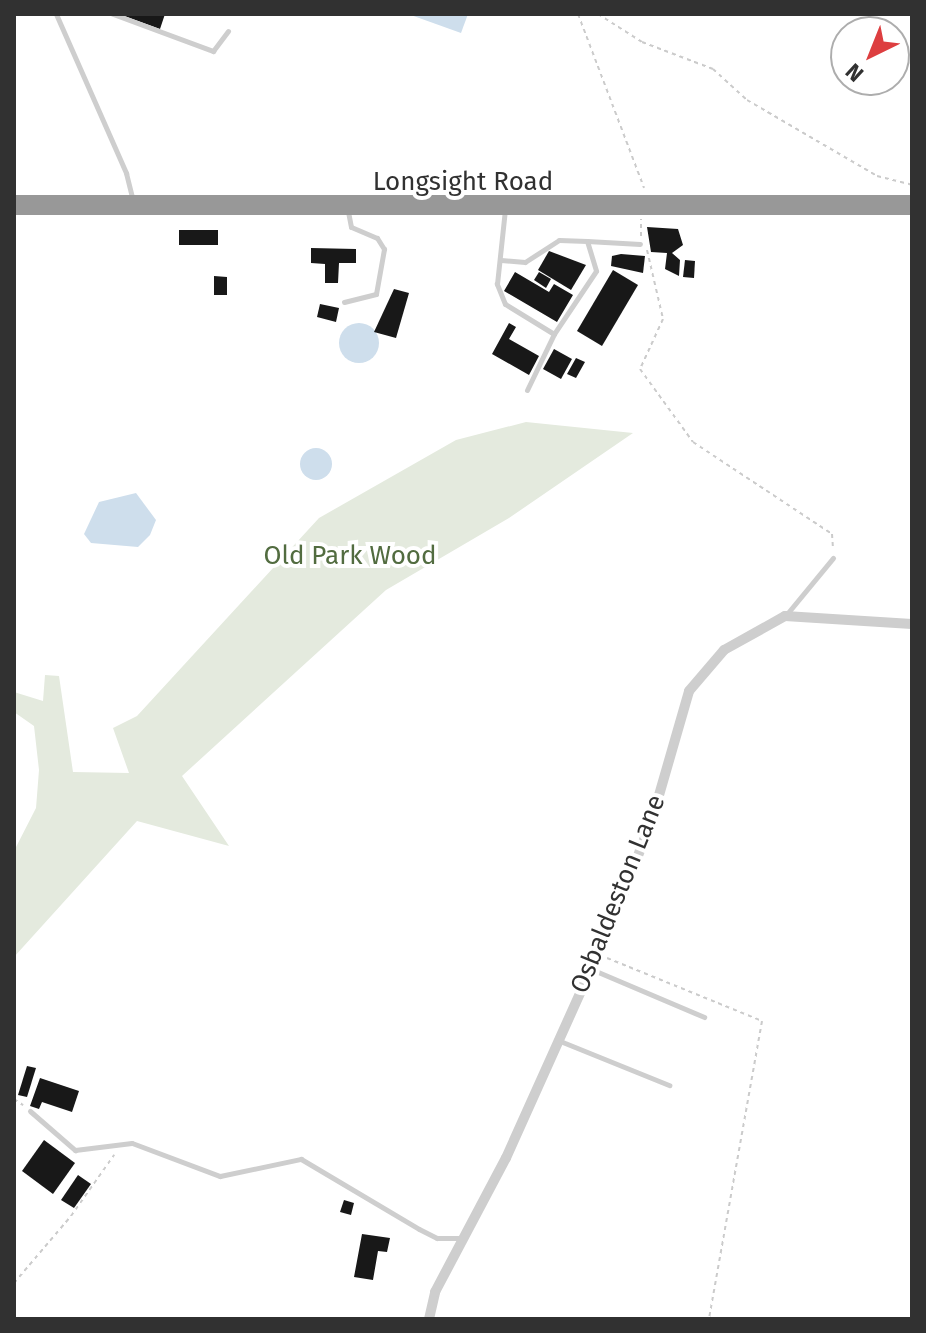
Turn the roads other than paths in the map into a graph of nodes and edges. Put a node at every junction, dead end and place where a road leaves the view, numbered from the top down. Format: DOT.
graph roads {
  1 [pos="113,14"];
  2 [pos="59,16"];
  3 [pos="228,31"];
  4 [pos="14,205"];
  5 [pos="912,205"];
  6 [pos="135,207"];
  7 [pos="349,207"];
  8 [pos="506,208"];
  9 [pos="587,241"];
  10 [pos="640,244"];
  11 [pos="501,260"];
  12 [pos="344,302"];
  13 [pos="554,334"];
  14 [pos="527,390"];
  15 [pos="833,558"];
  16 [pos="785,616"];
  17 [pos="912,624"];
  18 [pos="590,968"];
  19 [pos="704,1017"];
  20 [pos="559,1041"];
  21 [pos="669,1085"];
  22 [pos="30,1111"];
  23 [pos="460,1238"];
  24 [pos="429,1319"];
  1 -- 3 [label="lane"];
  2 -- 6 [label="lane"];
  4 -- 6 [label="highway, Longsight Road"];
  5 -- 8 [label="highway, Longsight Road"];
  6 -- 7 [label="highway, Longsight Road"];
  7 -- 8 [label="highway, Longsight Road"];
  7 -- 12 [label="lane"];
  8 -- 11 [label="lane"];
  9 -- 10 [label="lane"];
  9 -- 11 [label="lane"];
  9 -- 13 [label="lane"];
  11 -- 13 [label="lane"];
  13 -- 14 [label="lane"];
  15 -- 16 [label="lane"];
  16 -- 17 [label="street"];
  16 -- 18 [label="street, Osbaldeston Lane"];
  18 -- 19 [label="lane"];
  18 -- 20 [label="street, Osbaldeston Lane"];
  20 -- 21 [label="lane"];
  20 -- 23 [label="street, Osbaldeston Lane"];
  22 -- 23 [label="lane"];
  23 -- 24 [label="street, Osbaldeston Lane"];
}
